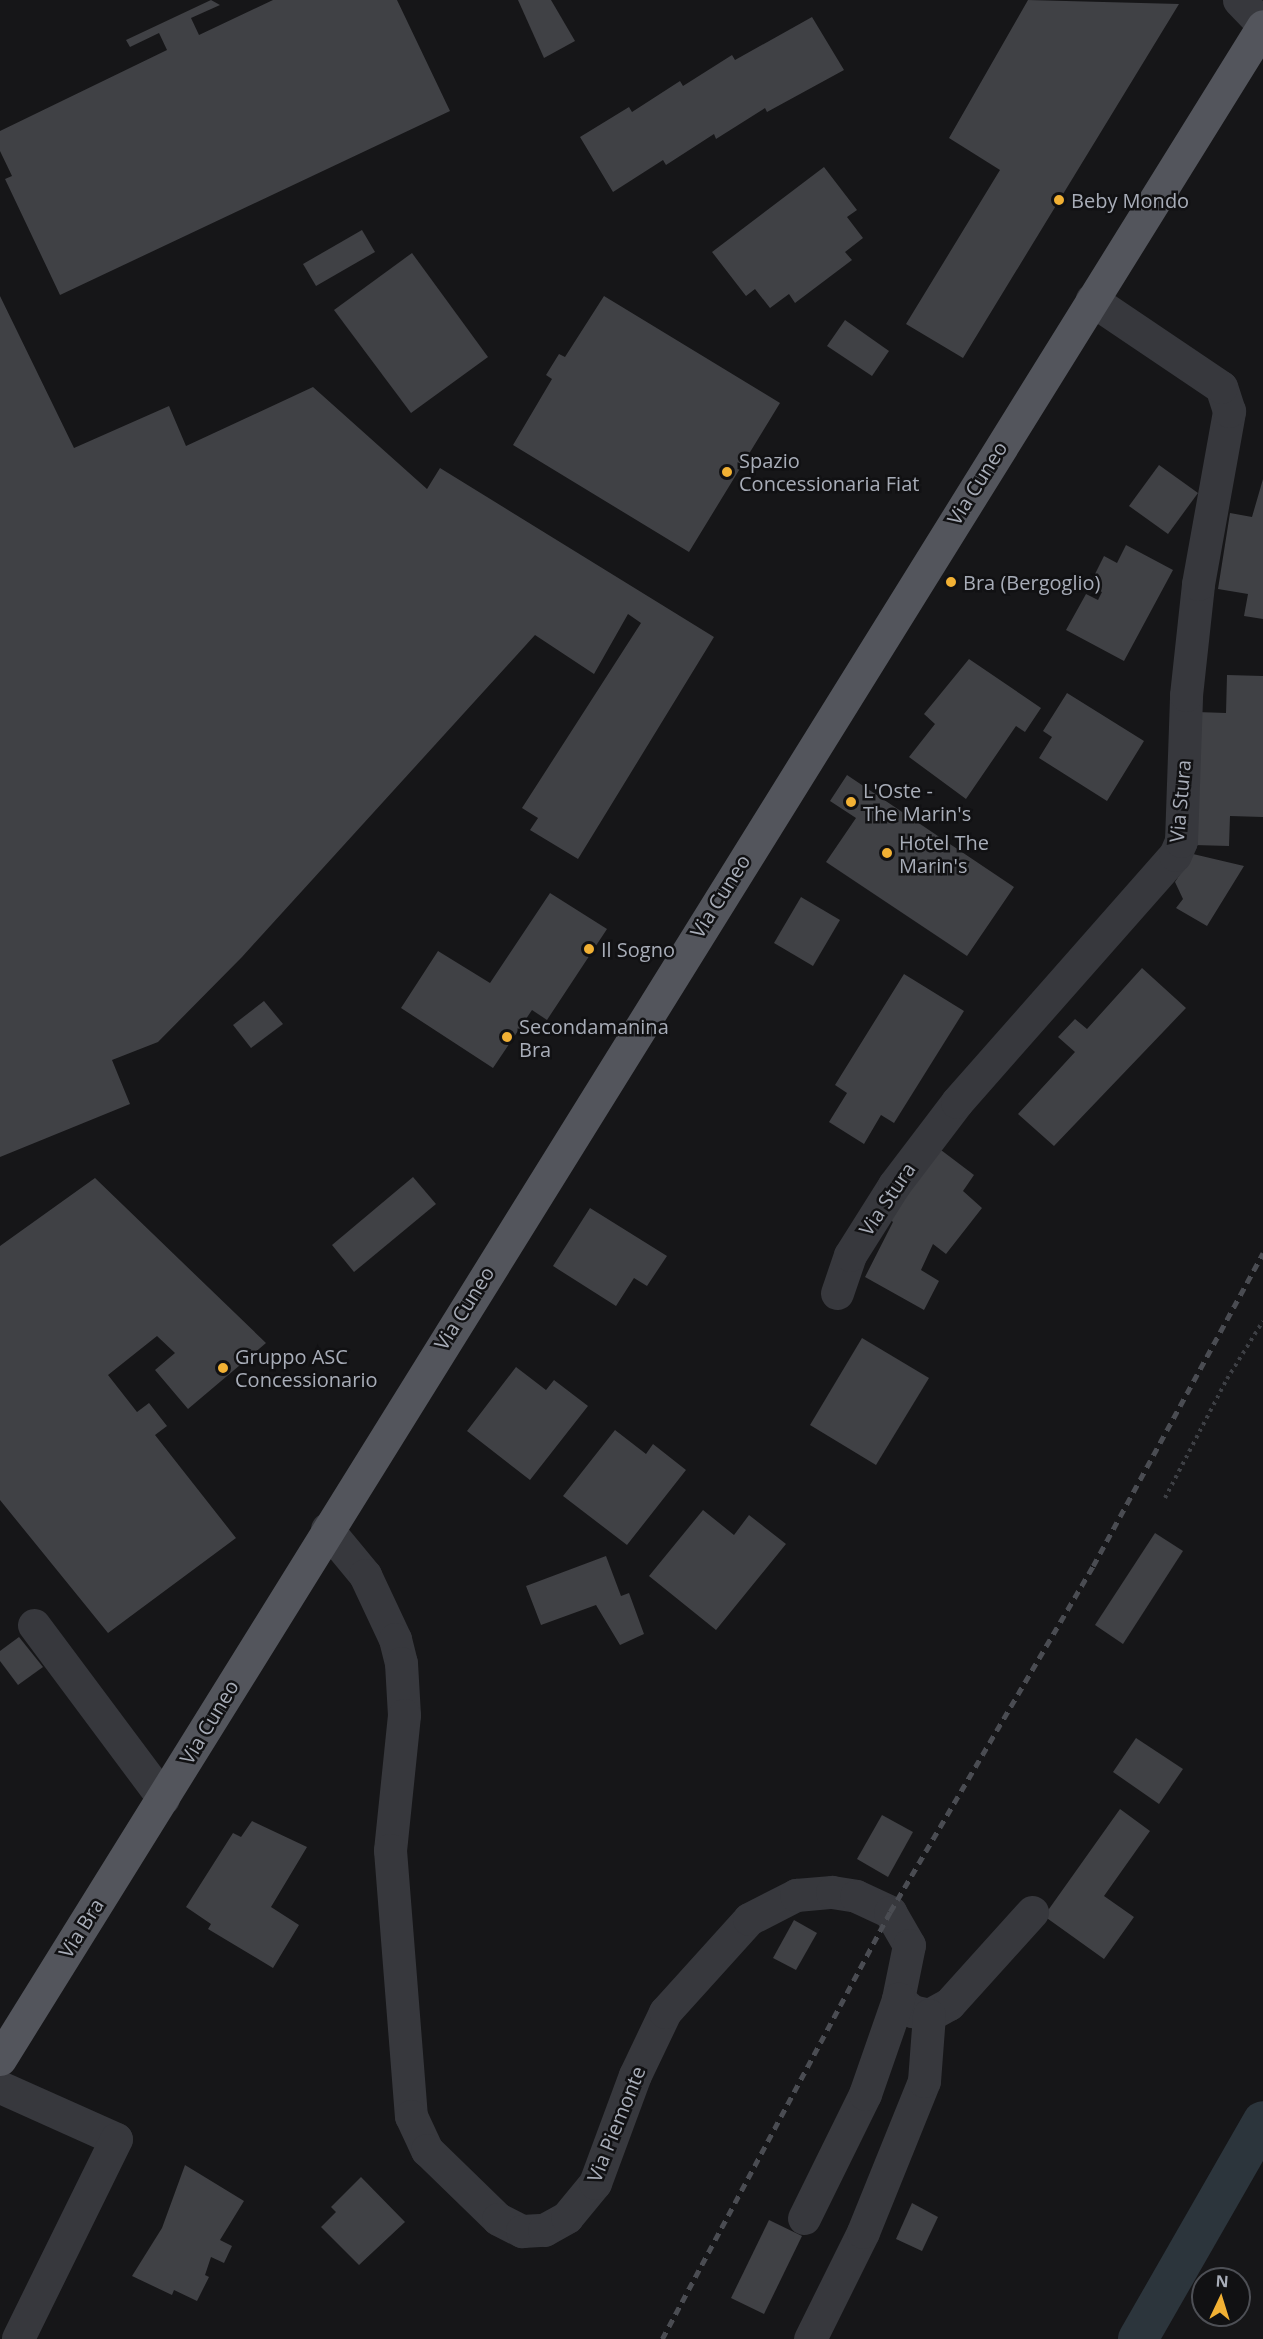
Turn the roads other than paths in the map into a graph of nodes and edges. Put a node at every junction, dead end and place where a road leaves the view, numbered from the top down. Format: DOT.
graph roads {
  1 [pos="1239,0"];
  2 [pos="1263,25"];
  3 [pos="1092,300"];
  4 [pos="837,1293"];
  5 [pos="327,1529"];
  6 [pos="34,1625"];
  7 [pos="163,1798"];
  8 [pos="1032,1911"];
  9 [pos="898,1999"];
  10 [pos="929,2014"];
  11 [pos="0,2059"];
  12 [pos="0,2087"];
  13 [pos="804,2218"];
  14 [pos="18,2338"];
  15 [pos="810,2339"];
  1 -- 2 [label="street"];
  2 -- 3 [label="main road, Via Cuneo"];
  3 -- 4 [label="street, Via Stura"];
  3 -- 5 [label="main road, Via Cuneo"];
  5 -- 7 [label="main road, Via Cuneo"];
  5 -- 9 [label="street, Via Piemonte"];
  6 -- 7 [label="street"];
  7 -- 11 [label="main road, Via Bra"];
  8 -- 10 [label="street"];
  9 -- 10 [label="street"];
  9 -- 13 [label="street, Via Piemonte"];
  10 -- 15 [label="street"];
  12 -- 14 [label="street"];
}
